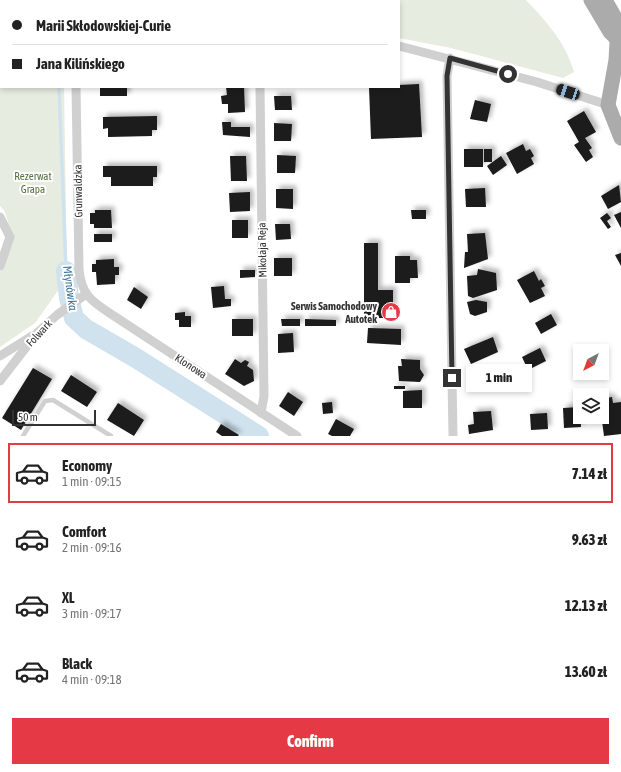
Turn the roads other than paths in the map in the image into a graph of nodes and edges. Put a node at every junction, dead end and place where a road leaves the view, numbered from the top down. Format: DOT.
graph roads {
  1 [pos="591,0"];
  2 [pos="605,0"];
  3 [pos="617,39"];
  4 [pos="400,46"];
  5 [pos="450,58"];
  6 [pos="76,88"];
  7 [pos="260,88"];
  8 [pos="608,104"];
  9 [pos="621,138"];
  10 [pos="0,217"];
  11 [pos="0,266"];
  12 [pos="86,294"];
  13 [pos="37,333"];
  14 [pos="0,356"];
  15 [pos="0,381"];
  16 [pos="261,413"];
  17 [pos="23,436"];
  18 [pos="111,436"];
  19 [pos="298,436"];
  20 [pos="453,436"];
  1 -- 3 [label="main road"];
  2 -- 3 [label="main road"];
  3 -- 8 [label="main road"];
  4 -- 5 [label="street"];
  5 -- 8 [label="street"];
  5 -- 20 [label="street"];
  6 -- 12 [label="street, Grunwaldzka"];
  7 -- 16 [label="street, Mikołaja Reja"];
  8 -- 9 [label="main road"];
  10 -- 11 [label="street"];
  12 -- 13 [label="street, Folwark"];
  12 -- 16 [label="street, Klonowa"];
  13 -- 14 [label="street"];
  13 -- 15 [label="street, Folwark"];
  16 -- 19 [label="street, Klonowa"];
  17 -- 18 [label="lane"];
}
